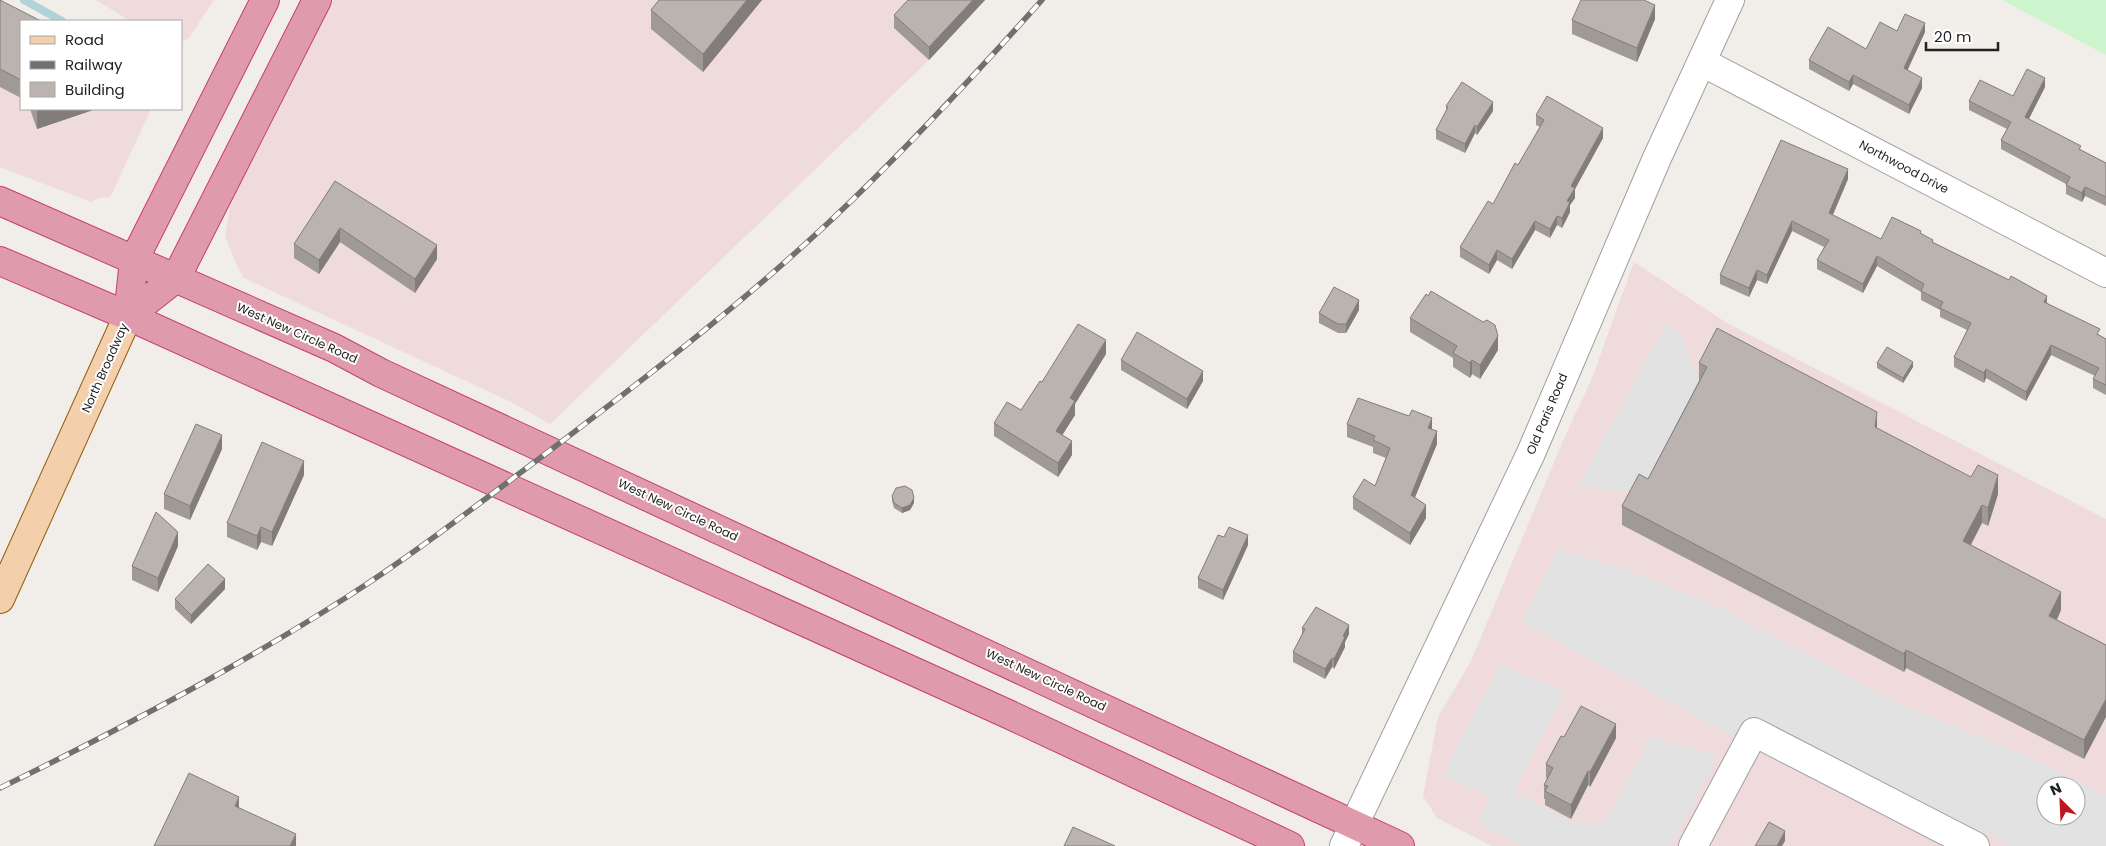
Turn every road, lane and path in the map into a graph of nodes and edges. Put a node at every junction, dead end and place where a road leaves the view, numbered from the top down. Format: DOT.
graph roads {
  1 [pos="265,0"];
  2 [pos="317,0"];
  3 [pos="1730,0"];
  4 [pos="1702,62"];
  5 [pos="0,201"];
  6 [pos="134,260"];
  7 [pos="0,261"];
  8 [pos="2106,272"];
  9 [pos="176,278"];
  10 [pos="128,316"];
  11 [pos="0,599"];
  12 [pos="1349,835"];
  13 [pos="1290,846"];
  14 [pos="1400,846"];
  15 [pos="1693,846"];
  16 [pos="1975,846"];
  1 -- 6 [label="highway, North Broadway"];
  2 -- 9 [label="highway"];
  3 -- 4 [label="street, Old Paris Road"];
  4 -- 8 [label="street, Northwood Drive"];
  4 -- 12 [label="street, Old Paris Road"];
  5 -- 6 [label="highway, West New Circle Road"];
  6 -- 9 [label="highway, West New Circle Road"];
  6 -- 10 [label="highway, North Broadway"];
  7 -- 10 [label="highway"];
  9 -- 10 [label="highway"];
  9 -- 12 [label="highway, West New Circle Road"];
  10 -- 11 [label="main road, North Broadway"];
  10 -- 13 [label="highway"];
  12 -- 14 [label="highway, West New Circle Road"];
  15 -- 16 [label="street"];
}
